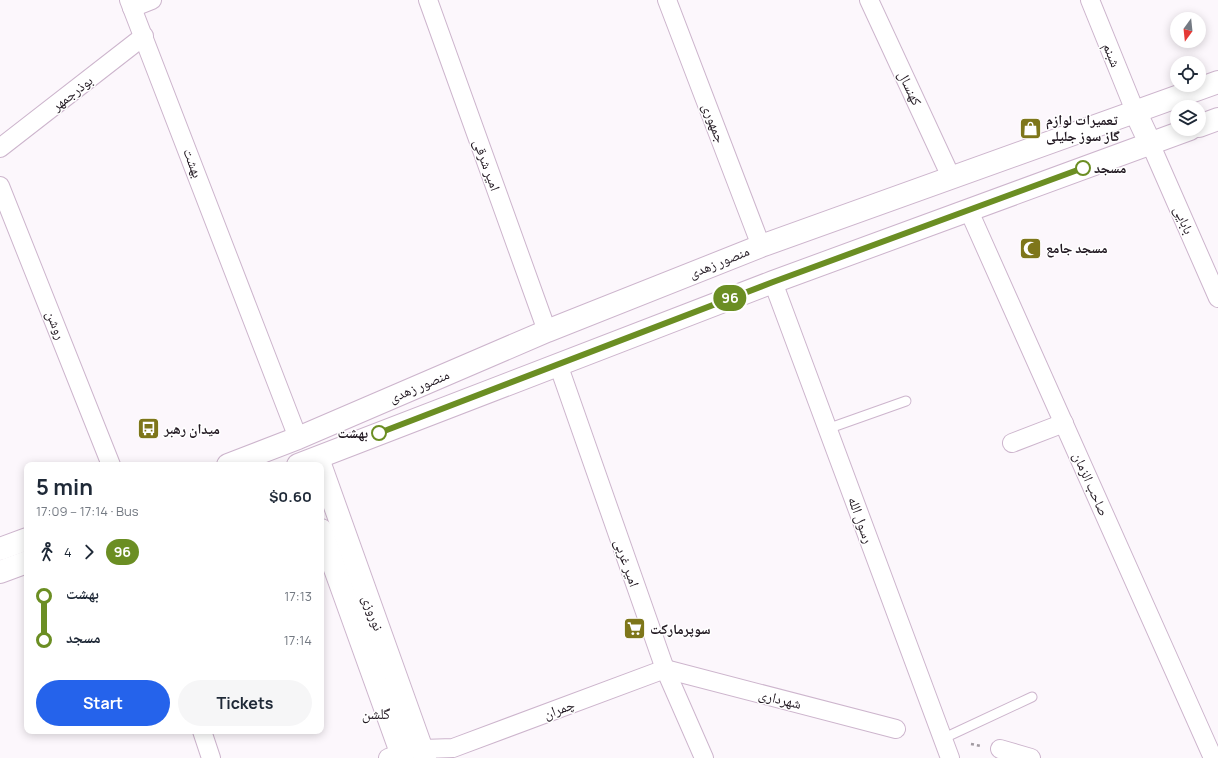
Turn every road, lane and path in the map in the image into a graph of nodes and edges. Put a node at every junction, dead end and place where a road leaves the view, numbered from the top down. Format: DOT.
graph roads {
  1 [pos="152,0"];
  2 [pos="428,0"];
  3 [pos="667,0"];
  4 [pos="869,0"];
  5 [pos="1090,0"];
  6 [pos="131,4"];
  7 [pos="144,36"];
  8 [pos="1218,82"];
  9 [pos="1135,111"];
  10 [pos="1218,119"];
  11 [pos="1206,123"];
  12 [pos="1170,136"];
  13 [pos="1150,143"];
  14 [pos="0,148"];
  15 [pos="951,177"];
  16 [pos="0,186"];
  17 [pos="969,211"];
  18 [pos="761,246"];
  19 [pos="773,282"];
  20 [pos="1218,298"];
  21 [pos="547,331"];
  22 [pos="558,364"];
  23 [pos="906,401"];
  24 [pos="1064,423"];
  25 [pos="827,429"];
  26 [pos="298,438"];
  27 [pos="1012,443"];
  28 [pos="110,462"];
  29 [pos="236,462"];
  30 [pos="310,462"];
  31 [pos="316,462"];
  32 [pos="324,503"];
  33 [pos="324,538"];
  34 [pos="24,540"];
  35 [pos="0,549"];
  36 [pos="24,563"];
  37 [pos="0,572"];
  38 [pos="665,669"];
  39 [pos="1032,697"];
  40 [pos="896,729"];
  41 [pos="203,734"];
  42 [pos="942,739"];
  43 [pos="1000,749"];
  44 [pos="449,753"];
  45 [pos="408,755"];
  46 [pos="211,758"];
  47 [pos="704,758"];
  48 [pos="950,758"];
  49 [pos="1031,758"];
  50 [pos="1213,758"];
  1 -- 6 [label="street"];
  2 -- 21 [label="street, امیر شرقی"];
  3 -- 18 [label="street, جمهوری"];
  4 -- 15 [label="street, کهنسال"];
  5 -- 9 [label="street, شبنم"];
  6 -- 7 [label="street, بهشت"];
  7 -- 14 [label="street, بوذرجمهر"];
  7 -- 26 [label="street, بهشت"];
  8 -- 9 [label="main road, منصور زهدی"];
  9 -- 13 [label="main road"];
  9 -- 15 [label="main road, منصور زهدی"];
  10 -- 11 [label="main road"];
  12 -- 13 [label="main road, منصور زهدی"];
  13 -- 17 [label="main road, منصور زهدی"];
  13 -- 20 [label="street, بابایی"];
  15 -- 18 [label="main road, منصور زهدی"];
  16 -- 28 [label="street, روشن"];
  17 -- 19 [label="main road, منصور زهدی"];
  17 -- 24 [label="street, صاحب الزمان"];
  18 -- 21 [label="main road, منصور زهدی"];
  19 -- 22 [label="main road, منصور زهدی"];
  19 -- 25 [label="street, رسول الله"];
  21 -- 22 [label="main road"];
  21 -- 26 [label="main road, منصور زهدی"];
  22 -- 31 [label="main road, منصور زهدی"];
  22 -- 38 [label="street, امیر غربی"];
  23 -- 25 [label="lane"];
  24 -- 27 [label="street"];
  24 -- 50 [label="street, صاحب الزمان"];
  25 -- 42 [label="street, رسول الله"];
  26 -- 29 [label="main road, منصور زهدی"];
  26 -- 30 [label="main road, نوروزی"];
  32 -- 45 [label="main road, نوروزی"];
  33 -- 45 [label="main road, نوروزی"];
  34 -- 35 [label="main road"];
  36 -- 37 [label="main road"];
  38 -- 40 [label="street, شهرداری"];
  38 -- 44 [label="street, چمران"];
  38 -- 47 [label="street, امیر غربی"];
  39 -- 42 [label="lane"];
  41 -- 46 [label="street"];
  42 -- 48 [label="street, رسول الله"];
  43 -- 49 [label="street"];
  44 -- 45 [label="street, چمران"];
}
